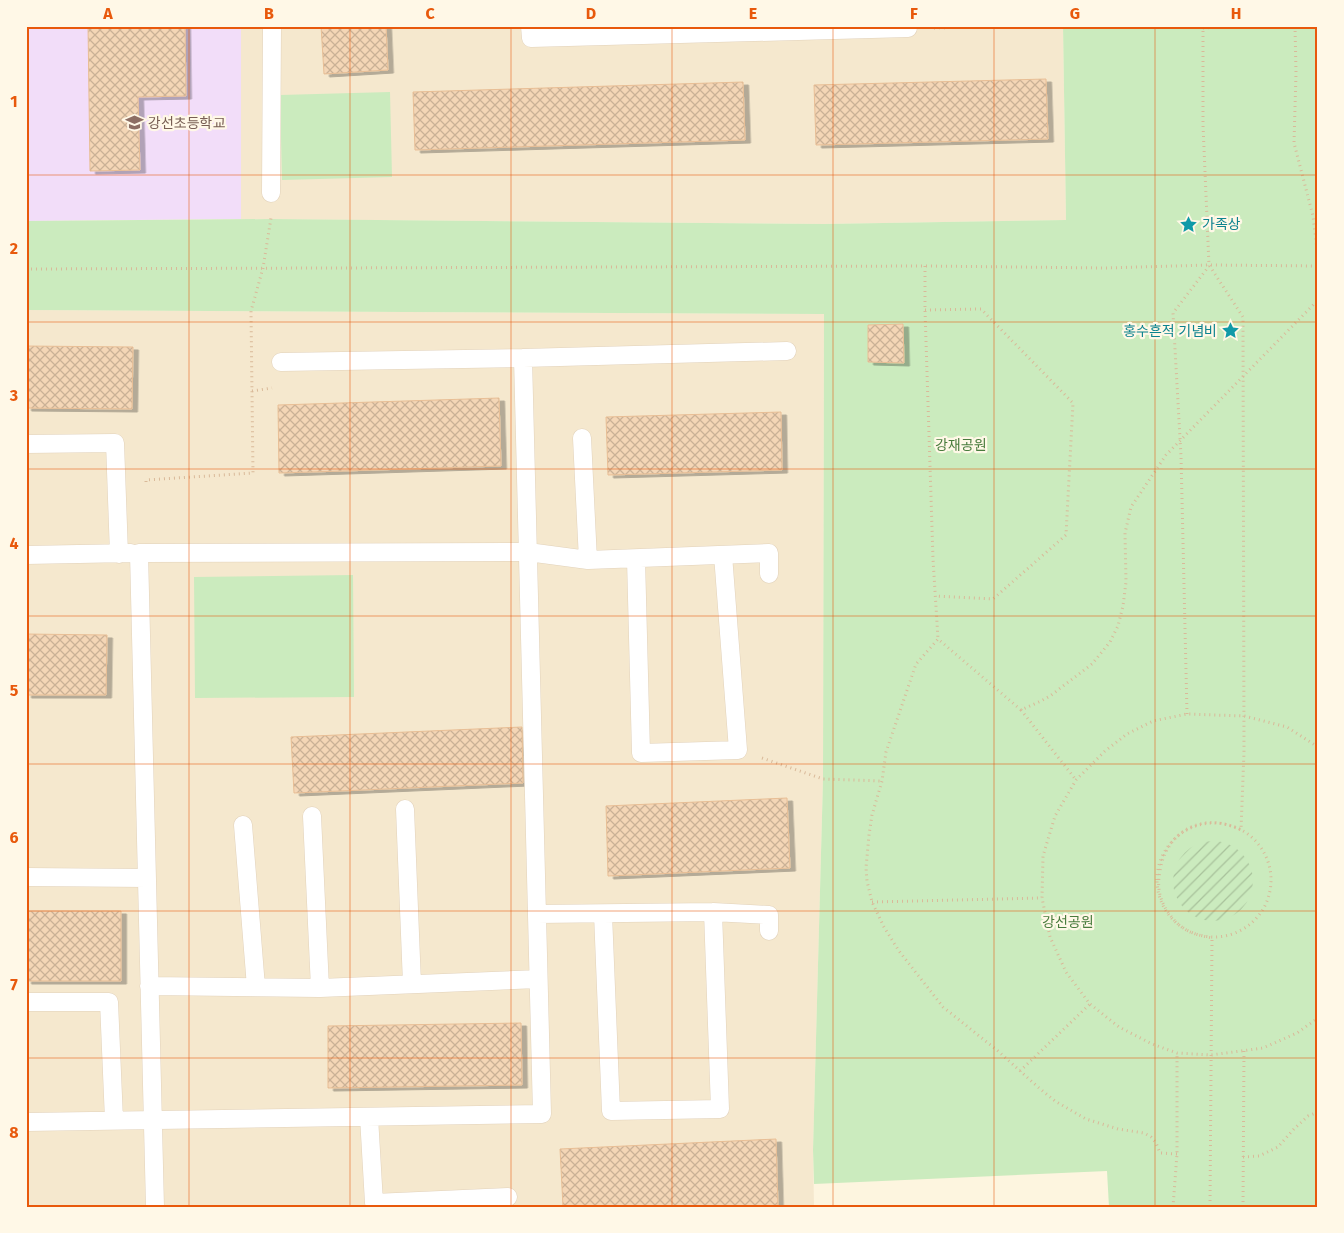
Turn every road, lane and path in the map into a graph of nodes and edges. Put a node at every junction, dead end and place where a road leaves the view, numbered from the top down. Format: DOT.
graph roads {
  1 [pos="272,26"];
  2 [pos="530,26"];
  3 [pos="1001,26"];
  4 [pos="1234,26"];
  5 [pos="1295,26"];
  6 [pos="908,27"];
  7 [pos="1204,27"];
  8 [pos="649,31"];
  9 [pos="271,193"];
  10 [pos="1318,258"];
  11 [pos="1209,265"];
  12 [pos="925,266"];
  13 [pos="1318,266"];
  14 [pos="263,268"];
  15 [pos="26,269"];
  16 [pos="1318,300"];
  17 [pos="925,310"];
  18 [pos="787,351"];
  19 [pos="524,358"];
  20 [pos="281,362"];
  21 [pos="1242,377"];
  22 [pos="582,438"];
  23 [pos="1180,442"];
  24 [pos="26,444"];
  25 [pos="145,489"];
  26 [pos="528,552"];
  27 [pos="139,553"];
  28 [pos="119,554"];
  29 [pos="26,555"];
  30 [pos="723,555"];
  31 [pos="636,559"];
  32 [pos="588,560"];
  33 [pos="769,574"];
  34 [pos="935,596"];
  35 [pos="938,639"];
  36 [pos="1021,710"];
  37 [pos="1187,714"];
  38 [pos="1244,716"];
  39 [pos="1318,747"];
  40 [pos="738,750"];
  41 [pos="1076,780"];
  42 [pos="882,781"];
  43 [pos="405,809"];
  44 [pos="312,816"];
  45 [pos="243,825"];
  46 [pos="1241,830"];
  47 [pos="26,877"];
  48 [pos="147,878"];
  49 [pos="1042,898"];
  50 [pos="872,902"];
  51 [pos="713,912"];
  52 [pos="537,914"];
  53 [pos="603,914"];
  54 [pos="769,931"];
  55 [pos="1212,938"];
  56 [pos="538,978"];
  57 [pos="412,984"];
  58 [pos="149,986"];
  59 [pos="256,987"];
  60 [pos="320,988"];
  61 [pos="26,1002"];
  62 [pos="1090,1004"];
  63 [pos="1318,1018"];
  64 [pos="1244,1050"];
  65 [pos="1177,1053"];
  66 [pos="1211,1055"];
  67 [pos="1020,1072"];
  68 [pos="1318,1112"];
  69 [pos="369,1117"];
  70 [pos="114,1120"];
  71 [pos="153,1120"];
  72 [pos="26,1122"];
  73 [pos="1177,1154"];
  74 [pos="1243,1157"];
  75 [pos="508,1197"];
  76 [pos="154,1207"];
  77 [pos="1173,1207"];
  78 [pos="1210,1207"];
  79 [pos="1243,1207"];
  1 -- 9 [label="lane"];
  2 -- 8 [label="lane"];
  3 -- 6 [label="path"];
  4 -- 7 [label="path"];
  5 -- 10 [label="path"];
  6 -- 8 [label="lane"];
  7 -- 11 [label="path"];
  9 -- 14 [label="path"];
  11 -- 12 [label="path"];
  11 -- 13 [label="path"];
  11 -- 21 [label="path"];
  11 -- 23 [label="path"];
  12 -- 14 [label="path"];
  12 -- 17 [label="path"];
  14 -- 15 [label="path"];
  14 -- 25 [label="path"];
  16 -- 21 [label="path"];
  17 -- 34 [label="path"];
  17 -- 34 [label="path"];
  18 -- 19 [label="lane"];
  19 -- 20 [label="lane"];
  19 -- 26 [label="lane"];
  21 -- 23 [label="path"];
  21 -- 38 [label="path"];
  22 -- 32 [label="lane"];
  23 -- 36 [label="path"];
  23 -- 37 [label="path"];
  24 -- 28 [label="lane"];
  26 -- 27 [label="lane"];
  26 -- 32 [label="lane"];
  26 -- 52 [label="lane"];
  27 -- 28 [label="lane"];
  27 -- 48 [label="lane"];
  28 -- 29 [label="lane"];
  30 -- 31 [label="lane"];
  30 -- 33 [label="lane"];
  30 -- 40 [label="lane"];
  31 -- 32 [label="lane"];
  31 -- 40 [label="lane"];
  34 -- 35 [label="path"];
  35 -- 36 [label="path"];
  35 -- 42 [label="path"];
  36 -- 41 [label="path"];
  37 -- 38 [label="path"];
  37 -- 41 [label="path"];
  38 -- 39 [label="path"];
  38 -- 46 [label="path"];
  40 -- 42 [label="path"];
  41 -- 49 [label="path"];
  42 -- 50 [label="path"];
  43 -- 57 [label="lane"];
  44 -- 60 [label="lane"];
  45 -- 59 [label="lane"];
  46 -- 55 [label="path"];
  46 -- 55 [label="path"];
  47 -- 48 [label="lane"];
  48 -- 58 [label="lane"];
  49 -- 50 [label="path"];
  49 -- 62 [label="path"];
  50 -- 67 [label="path"];
  51 -- 53 [label="lane"];
  51 -- 53 [label="lane"];
  51 -- 54 [label="lane"];
  52 -- 53 [label="lane"];
  52 -- 56 [label="lane"];
  55 -- 66 [label="path"];
  56 -- 57 [label="lane"];
  56 -- 69 [label="lane"];
  57 -- 60 [label="lane"];
  58 -- 59 [label="lane"];
  58 -- 71 [label="lane"];
  59 -- 60 [label="lane"];
  61 -- 70 [label="lane"];
  62 -- 65 [label="path"];
  62 -- 67 [label="path"];
  63 -- 64 [label="path"];
  64 -- 66 [label="path"];
  64 -- 74 [label="path"];
  65 -- 66 [label="path"];
  65 -- 73 [label="path"];
  66 -- 78 [label="path"];
  67 -- 73 [label="path"];
  68 -- 74 [label="path"];
  69 -- 71 [label="lane"];
  69 -- 75 [label="lane"];
  70 -- 71 [label="lane"];
  70 -- 72 [label="lane"];
  71 -- 76 [label="lane"];
  73 -- 77 [label="path"];
  74 -- 79 [label="path"];
}
